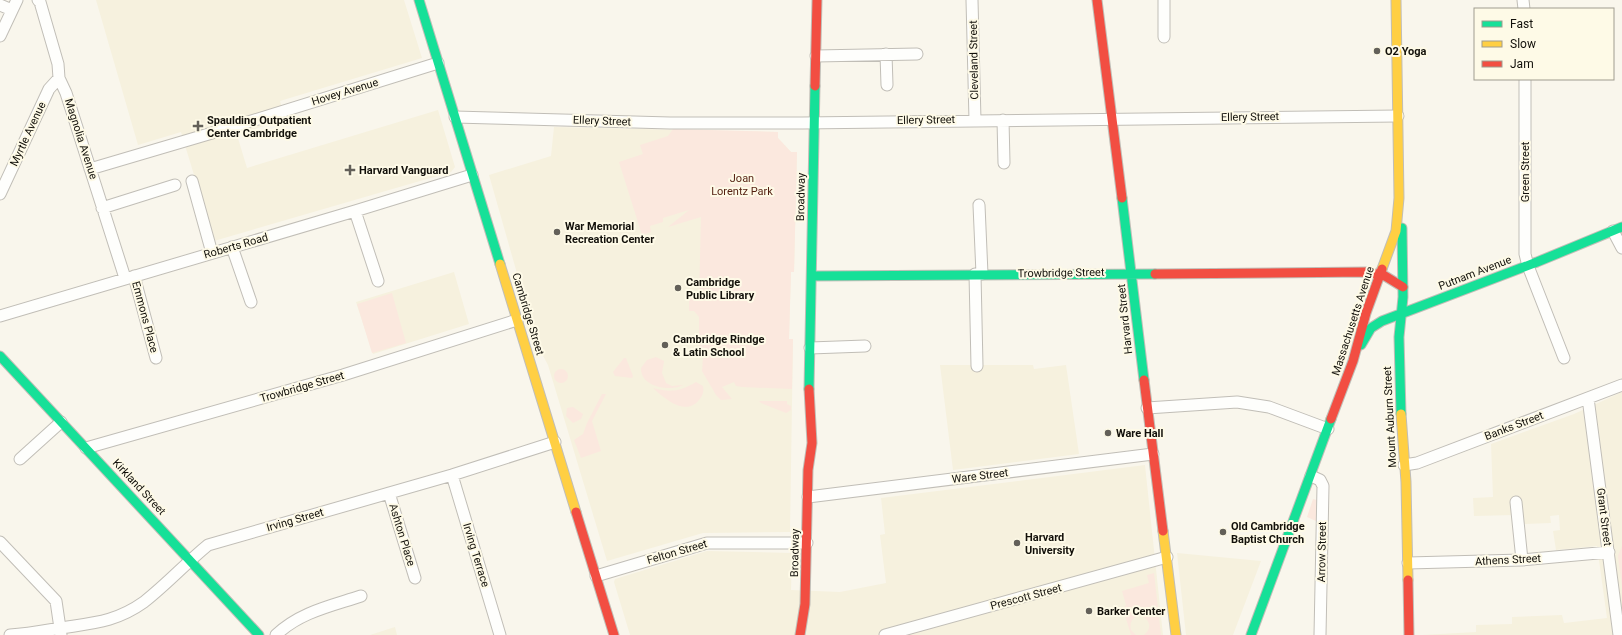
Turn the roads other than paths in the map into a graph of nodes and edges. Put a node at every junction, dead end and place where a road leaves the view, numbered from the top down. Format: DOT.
graph roads {
  1 [pos="38,0"];
  2 [pos="419,0"];
  3 [pos="817,0"];
  4 [pos="972,0"];
  5 [pos="1097,0"];
  6 [pos="1164,0"];
  7 [pos="1396,0"];
  8 [pos="0,5"];
  9 [pos="14,5"];
  10 [pos="0,36"];
  11 [pos="1164,37"];
  12 [pos="886,54"];
  13 [pos="917,54"];
  14 [pos="816,56"];
  15 [pos="438,63"];
  16 [pos="59,78"];
  17 [pos="1525,80"];
  18 [pos="887,85"];
  19 [pos="1398,116"];
  20 [pos="454,117"];
  21 [pos="1111,119"];
  22 [pos="975,120"];
  23 [pos="1003,120"];
  24 [pos="815,123"];
  25 [pos="1004,163"];
  26 [pos="90,169"];
  27 [pos="472,175"];
  28 [pos="192,181"];
  29 [pos="175,185"];
  30 [pos="0,194"];
  31 [pos="1399,198"];
  32 [pos="979,205"];
  33 [pos="102,208"];
  34 [pos="355,211"];
  35 [pos="1618,229"];
  36 [pos="232,247"];
  37 [pos="1622,248"];
  38 [pos="212,253"];
  39 [pos="1528,266"];
  40 [pos="1132,272"];
  41 [pos="979,274"];
  42 [pos="1381,274"];
  43 [pos="812,276"];
  44 [pos="130,277"];
  45 [pos="378,281"];
  46 [pos="1403,287"];
  47 [pos="251,302"];
  48 [pos="1401,314"];
  49 [pos="0,316"];
  50 [pos="517,320"];
  51 [pos="865,346"];
  52 [pos="810,348"];
  53 [pos="0,356"];
  54 [pos="156,358"];
  55 [pos="1564,358"];
  56 [pos="1353,361"];
  57 [pos="978,366"];
  58 [pos="1622,385"];
  59 [pos="1588,398"];
  60 [pos="1147,408"];
  61 [pos="61,422"];
  62 [pos="1328,429"];
  63 [pos="555,442"];
  64 [pos="86,448"];
  65 [pos="1153,454"];
  66 [pos="20,459"];
  67 [pos="1404,465"];
  68 [pos="452,475"];
  69 [pos="1311,476"];
  70 [pos="389,493"];
  71 [pos="808,497"];
  72 [pos="1516,502"];
  73 [pos="0,542"];
  74 [pos="807,544"];
  75 [pos="1609,552"];
  76 [pos="1168,557"];
  77 [pos="190,560"];
  78 [pos="1522,560"];
  79 [pos="1408,563"];
  80 [pos="596,576"];
  81 [pos="415,578"];
  82 [pos="361,596"];
  83 [pos="60,632"];
  84 [pos="10,635"];
  85 [pos="259,635"];
  86 [pos="276,635"];
  87 [pos="500,635"];
  88 [pos="613,635"];
  89 [pos="800,635"];
  90 [pos="885,635"];
  91 [pos="1176,635"];
  92 [pos="1251,635"];
  93 [pos="1320,635"];
  94 [pos="1410,635"];
  95 [pos="1619,635"];
  1 -- 16 [label="street, Magnolia Avenue"];
  2 -- 15 [label="main road, Cambridge Street"];
  3 -- 14 [label="main road, Broadway"];
  4 -- 22 [label="street, Cleveland Street"];
  5 -- 21 [label="main road, Harvard Street"];
  6 -- 11 [label="street"];
  7 -- 19 [label="main road, Massachusetts Avenue"];
  8 -- 9 [label="street"];
  9 -- 10 [label="street"];
  12 -- 13 [label="street"];
  12 -- 14 [label="street"];
  12 -- 18 [label="street"];
  14 -- 24 [label="main road, Broadway"];
  15 -- 20 [label="main road, Cambridge Street"];
  15 -- 26 [label="street, Hovey Avenue"];
  16 -- 26 [label="street, Magnolia Avenue"];
  16 -- 30 [label="street, Myrtle Avenue"];
  17 -- 39 [label="street, Green Street"];
  19 -- 21 [label="street, Ellery Street"];
  19 -- 31 [label="main road, Massachusetts Avenue"];
  20 -- 24 [label="street, Ellery Street"];
  20 -- 27 [label="main road, Cambridge Street"];
  21 -- 23 [label="street, Ellery Street"];
  21 -- 40 [label="main road, Harvard Street"];
  22 -- 23 [label="street, Ellery Street"];
  22 -- 24 [label="street, Ellery Street"];
  23 -- 25 [label="street"];
  24 -- 43 [label="main road, Broadway"];
  26 -- 33 [label="street, Magnolia Avenue"];
  27 -- 34 [label="street, Roberts Road"];
  27 -- 50 [label="main road, Cambridge Street"];
  28 -- 38 [label="street"];
  29 -- 33 [label="street"];
  31 -- 42 [label="main road, Massachusetts Avenue"];
  31 -- 46 [label="main road, Mount Auburn Street"];
  32 -- 41 [label="street"];
  33 -- 44 [label="street, Magnolia Avenue"];
  34 -- 36 [label="street, Roberts Road"];
  34 -- 45 [label="street"];
  35 -- 37 [label="street"];
  35 -- 39 [label="main road, Putnam Avenue"];
  36 -- 38 [label="street, Roberts Road"];
  36 -- 47 [label="street"];
  38 -- 44 [label="street, Roberts Road"];
  39 -- 48 [label="main road, Putnam Avenue"];
  39 -- 55 [label="street, Green Street"];
  40 -- 41 [label="main road, Trowbridge Street"];
  40 -- 42 [label="main road, Trowbridge Street"];
  40 -- 60 [label="main road, Harvard Street"];
  41 -- 43 [label="main road, Trowbridge Street"];
  41 -- 57 [label="street"];
  42 -- 46 [label="main road, Trowbridge Street"];
  42 -- 56 [label="main road, Massachusetts Avenue"];
  43 -- 52 [label="main road, Broadway"];
  44 -- 49 [label="street, Roberts Road"];
  44 -- 54 [label="street, Emmons Place"];
  46 -- 48 [label="main road, Mount Auburn Street"];
  48 -- 56 [label="main road, Putnam Avenue"];
  48 -- 67 [label="main road, Mount Auburn Street"];
  50 -- 63 [label="main road, Cambridge Street"];
  50 -- 64 [label="street, Trowbridge Street"];
  51 -- 52 [label="street"];
  52 -- 71 [label="main road, Broadway"];
  53 -- 61 [label="main road, Kirkland Street"];
  56 -- 62 [label="main road, Massachusetts Avenue"];
  58 -- 59 [label="street, Banks Street"];
  59 -- 67 [label="street, Banks Street"];
  59 -- 75 [label="street, Grant Street"];
  60 -- 62 [label="street"];
  60 -- 65 [label="main road, Harvard Street"];
  61 -- 64 [label="main road, Kirkland Street"];
  61 -- 66 [label="street"];
  62 -- 69 [label="main road, Massachusetts Avenue"];
  63 -- 68 [label="street, Irving Street"];
  63 -- 80 [label="main road, Cambridge Street"];
  64 -- 77 [label="main road, Kirkland Street"];
  65 -- 71 [label="street, Ware Street"];
  65 -- 76 [label="main road, Harvard Street"];
  67 -- 79 [label="main road, Mount Auburn Street"];
  68 -- 70 [label="street, Irving Street"];
  68 -- 87 [label="street, Irving Terrace"];
  69 -- 92 [label="main road, Massachusetts Avenue"];
  69 -- 93 [label="street, Arrow Street"];
  70 -- 77 [label="street, Irving Street"];
  70 -- 81 [label="street, Ashton Place"];
  71 -- 74 [label="main road, Broadway"];
  72 -- 78 [label="street"];
  73 -- 83 [label="street"];
  74 -- 80 [label="street, Felton Street"];
  74 -- 89 [label="main road, Broadway"];
  75 -- 78 [label="street, Athens Street"];
  75 -- 95 [label="street, Grant Street"];
  76 -- 90 [label="street, Prescott Street"];
  76 -- 91 [label="main road, Harvard Street"];
  77 -- 83 [label="street, Irving Street"];
  77 -- 85 [label="main road, Kirkland Street"];
  78 -- 79 [label="street, Athens Street"];
  79 -- 94 [label="main road, Mount Auburn Street"];
  80 -- 88 [label="main road, Cambridge Street"];
  82 -- 86 [label="street"];
  83 -- 84 [label="street, Irving Street"];
}
